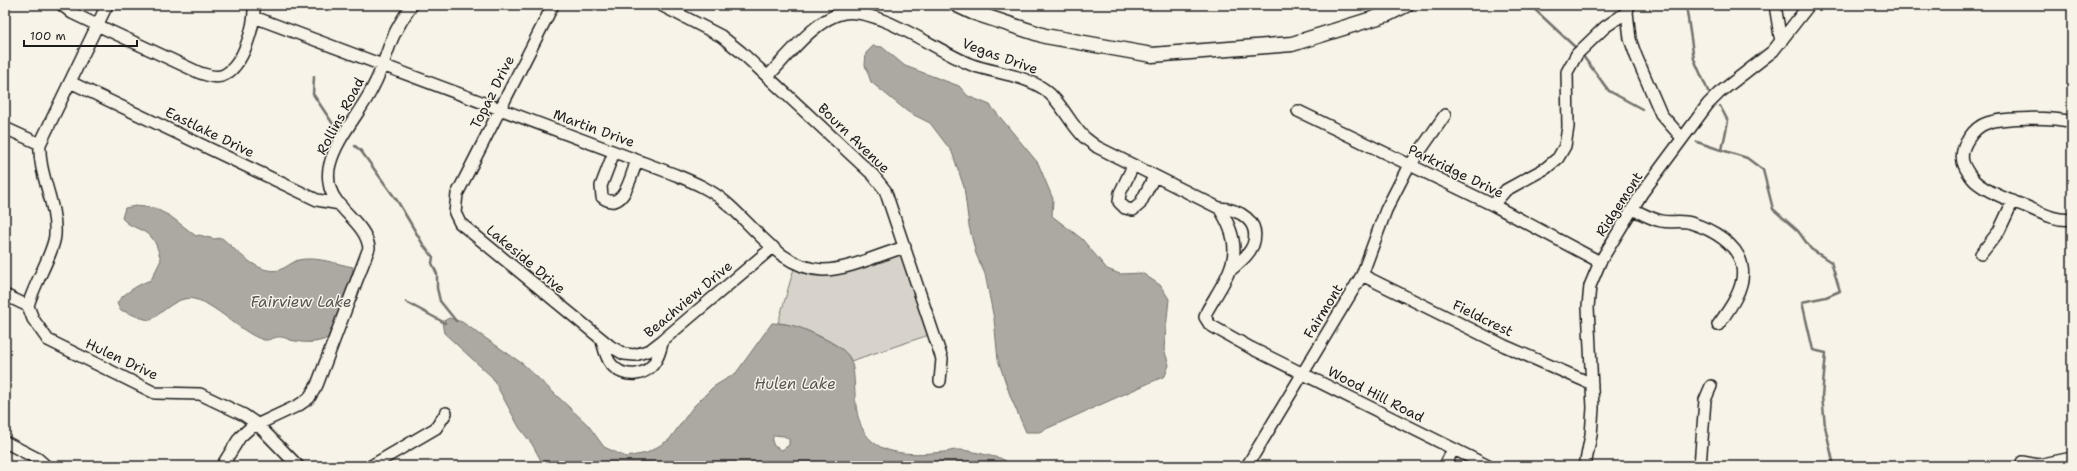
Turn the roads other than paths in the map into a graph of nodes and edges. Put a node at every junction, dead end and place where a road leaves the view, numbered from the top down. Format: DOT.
graph roads {
  1 [pos="62,5"];
  2 [pos="107,5"];
  3 [pos="254,5"];
  4 [pos="412,5"];
  5 [pos="553,5"];
  6 [pos="661,5"];
  7 [pos="958,5"];
  8 [pos="1406,5"];
  9 [pos="1775,5"];
  10 [pos="1809,5"];
  11 [pos="1628,9"];
  12 [pos="254,17"];
  13 [pos="97,26"];
  14 [pos="1781,42"];
  15 [pos="382,65"];
  16 [pos="768,76"];
  17 [pos="70,82"];
  18 [pos="499,109"];
  19 [pos="1298,111"];
  20 [pos="1445,115"];
  21 [pos="2072,122"];
  22 [pos="5,128"];
  23 [pos="1682,138"];
  24 [pos="40,144"];
  25 [pos="614,152"];
  26 [pos="637,160"];
  27 [pos="1410,164"];
  28 [pos="1133,166"];
  29 [pos="1154,177"];
  30 [pos="457,194"];
  31 [pos="2013,201"];
  32 [pos="340,204"];
  33 [pos="1493,205"];
  34 [pos="1219,208"];
  35 [pos="1632,209"];
  36 [pos="2072,219"];
  37 [pos="773,247"];
  38 [pos="905,247"];
  39 [pos="1981,254"];
  40 [pos="1600,262"];
  41 [pos="1232,269"];
  42 [pos="1362,275"];
  43 [pos="5,295"];
  44 [pos="28,306"];
  45 [pos="1718,325"];
  46 [pos="599,339"];
  47 [pos="663,340"];
  48 [pos="1302,373"];
  49 [pos="940,381"];
  50 [pos="1592,384"];
  51 [pos="1711,386"];
  52 [pos="446,412"];
  53 [pos="258,424"];
  54 [pos="5,442"];
  55 [pos="1453,449"];
  56 [pos="2072,458"];
  57 [pos="2022,462"];
  58 [pos="46,466"];
  59 [pos="222,466"];
  60 [pos="298,466"];
  61 [pos="371,466"];
  62 [pos="1247,466"];
  63 [pos="1445,466"];
  64 [pos="1488,466"];
  65 [pos="1585,466"];
  66 [pos="1700,466"];
  1 -- 13 [label="street"];
  2 -- 13 [label="street"];
  3 -- 12 [label="street"];
  4 -- 15 [label="street, Rollins Road"];
  5 -- 18 [label="street, Topaz Drive"];
  6 -- 16 [label="street, Bourn Avenue"];
  7 -- 8 [label="main road"];
  9 -- 14 [label="street"];
  10 -- 14 [label="street, Ridgemont"];
  11 -- 23 [label="street"];
  11 -- 33 [label="street"];
  12 -- 13 [label="street"];
  12 -- 15 [label="street, Martin Drive"];
  13 -- 17 [label="street"];
  14 -- 23 [label="street, Ridgemont"];
  15 -- 18 [label="street, Martin Drive"];
  15 -- 32 [label="street, Rollins Road"];
  16 -- 28 [label="street, Vegas Drive"];
  16 -- 38 [label="street, Bourn Avenue"];
  17 -- 24 [label="street"];
  17 -- 32 [label="street, Eastlake Drive"];
  18 -- 25 [label="street, Martin Drive"];
  18 -- 30 [label="street, Topaz Drive"];
  19 -- 27 [label="street, Parkridge Drive"];
  20 -- 27 [label="street, Fairmont"];
  21 -- 31 [label="street"];
  22 -- 24 [label="street"];
  23 -- 35 [label="street, Ridgemont"];
  24 -- 44 [label="street"];
  25 -- 26 [label="street, Martin Drive"];
  25 -- 26 [label="street"];
  26 -- 37 [label="street, Martin Drive"];
  27 -- 33 [label="street, Parkridge Drive"];
  27 -- 42 [label="street, Fairmont"];
  28 -- 29 [label="street, Vegas Drive"];
  28 -- 29 [label="street"];
  29 -- 34 [label="street, Vegas Drive"];
  30 -- 46 [label="street, Lakeside Drive"];
  31 -- 36 [label="street"];
  31 -- 39 [label="street"];
  32 -- 53 [label="street, Rollins Road"];
  33 -- 40 [label="street, Parkridge Drive"];
  34 -- 41 [label="street"];
  34 -- 41 [label="street, Vegas Drive"];
  35 -- 40 [label="street, Ridgemont"];
  35 -- 45 [label="street"];
  37 -- 38 [label="street, Martin Drive"];
  37 -- 47 [label="street, Beachview Drive"];
  38 -- 49 [label="street, Bourn Avenue"];
  40 -- 50 [label="street, Ridgemont"];
  41 -- 48 [label="street, Wood Hill Road"];
  42 -- 48 [label="street, Fairmont"];
  42 -- 50 [label="street, Fieldcrest"];
  43 -- 44 [label="street"];
  44 -- 53 [label="street, Hulen Drive"];
  46 -- 47 [label="street, Beachview Drive"];
  46 -- 47 [label="street"];
  48 -- 55 [label="street, Wood Hill Road"];
  48 -- 62 [label="street, Fairmont"];
  50 -- 65 [label="street, Ridgemont"];
  51 -- 66 [label="street"];
  52 -- 61 [label="street"];
  53 -- 59 [label="street, Rollins Road"];
  53 -- 60 [label="street, Hulen Drive"];
  54 -- 58 [label="street"];
  55 -- 63 [label="street"];
  55 -- 64 [label="street, Wood Hill Road"];
  56 -- 57 [label="street"];
}
